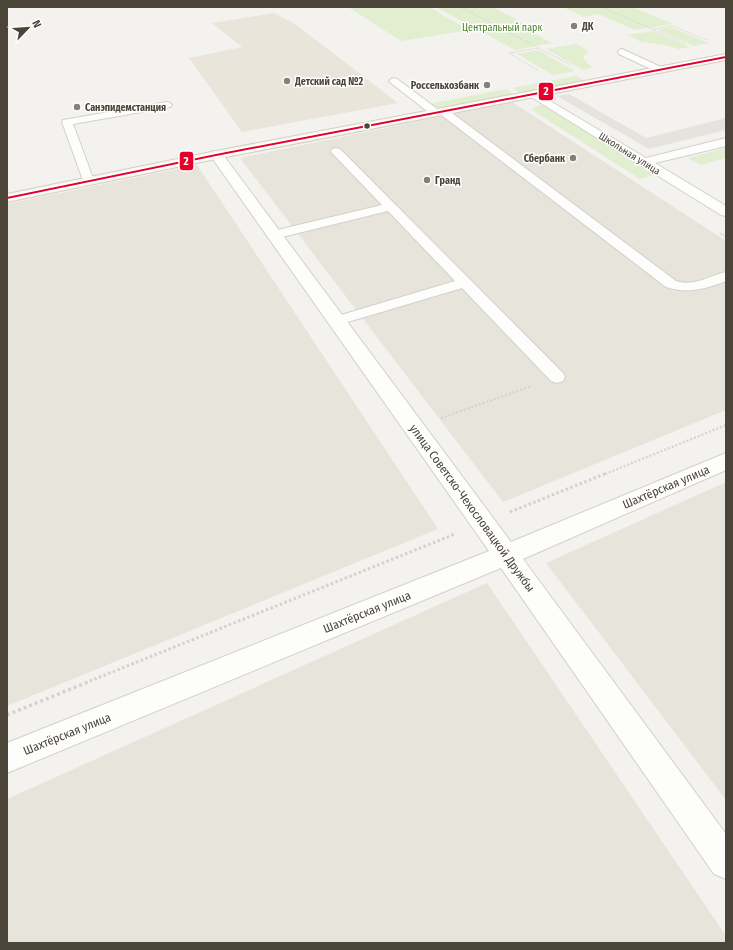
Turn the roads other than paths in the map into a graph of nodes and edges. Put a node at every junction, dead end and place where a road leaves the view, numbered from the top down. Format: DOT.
graph roads {
  1 [pos="622,52"];
  2 [pos="726,57"];
  3 [pos="660,70"];
  4 [pos="394,81"];
  5 [pos="535,95"];
  6 [pos="167,105"];
  7 [pos="440,112"];
  8 [pos="726,142"];
  9 [pos="336,151"];
  10 [pos="216,155"];
  11 [pos="644,162"];
  12 [pos="88,181"];
  13 [pos="7,198"];
  14 [pos="391,207"];
  15 [pos="726,212"];
  16 [pos="274,235"];
  17 [pos="726,276"];
  18 [pos="466,283"];
  19 [pos="336,321"];
  20 [pos="557,377"];
  21 [pos="726,461"];
  22 [pos="506,556"];
  23 [pos="7,758"];
  24 [pos="726,862"];
  1 -- 3 [label="lane"];
  2 -- 3 [label="street"];
  3 -- 5 [label="street"];
  4 -- 7 [label="lane"];
  5 -- 7 [label="street"];
  5 -- 11 [label="street, Школьная улица"];
  6 -- 12 [label="lane"];
  7 -- 10 [label="street"];
  7 -- 17 [label="lane"];
  8 -- 11 [label="street"];
  9 -- 14 [label="lane"];
  10 -- 12 [label="street"];
  10 -- 16 [label="street, улица Советско-Чехословацкой Дружбы"];
  11 -- 15 [label="street, Школьная улица"];
  12 -- 13 [label="street"];
  14 -- 16 [label="lane"];
  14 -- 18 [label="lane"];
  16 -- 19 [label="street, улица Советско-Чехословацкой Дружбы"];
  18 -- 19 [label="lane"];
  18 -- 20 [label="lane"];
  19 -- 22 [label="street, улица Советско-Чехословацкой Дружбы"];
  21 -- 22 [label="street, Шахтёрская улица"];
  22 -- 23 [label="street, Шахтёрская улица"];
  22 -- 24 [label="street, улица Советско-Чехословацкой Дружбы"];
}
